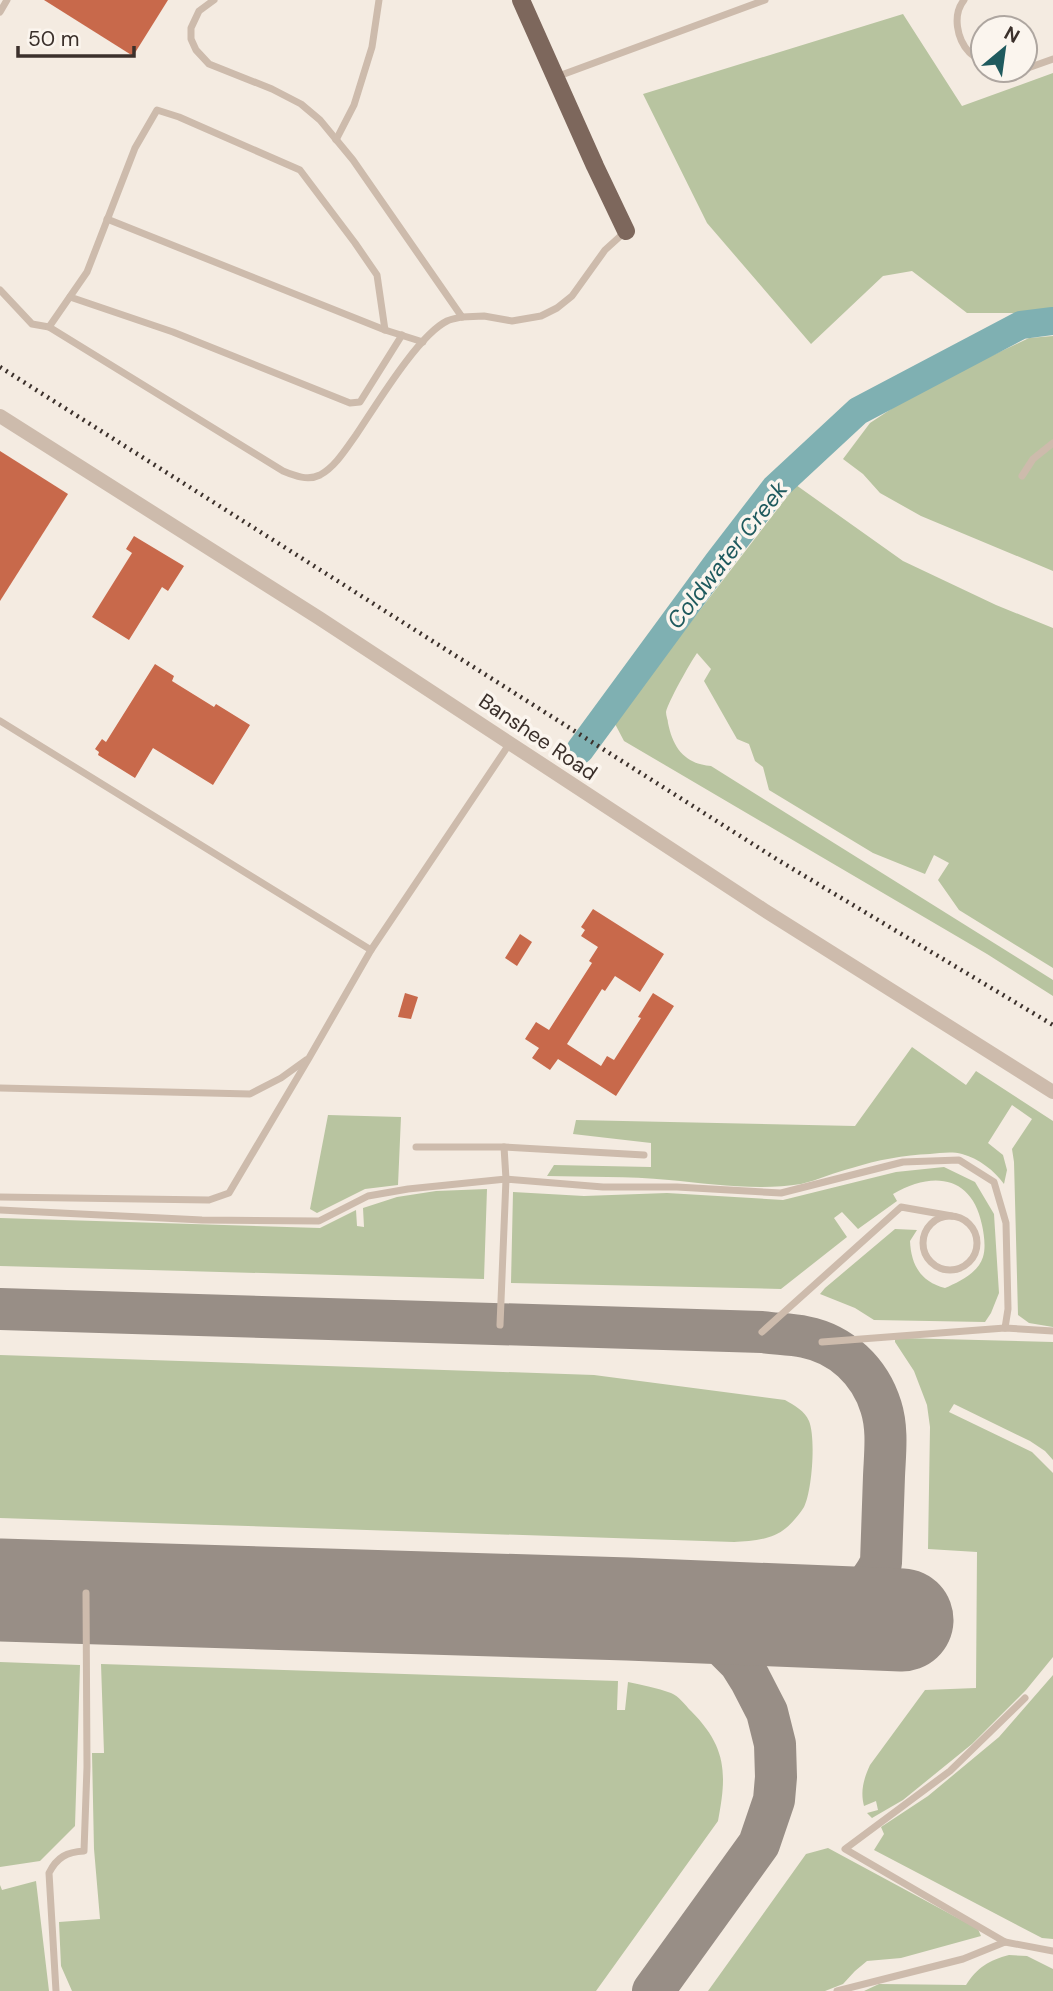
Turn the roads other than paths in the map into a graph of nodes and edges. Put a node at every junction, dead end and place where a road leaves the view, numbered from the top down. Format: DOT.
graph roads {
  1 [pos="8,0"];
  2 [pos="214,0"];
  3 [pos="379,0"];
  4 [pos="521,0"];
  5 [pos="765,0"];
  6 [pos="964,0"];
  7 [pos="0,12"];
  8 [pos="969,52"];
  9 [pos="555,78"];
  10 [pos="336,140"];
  11 [pos="107,219"];
  12 [pos="626,231"];
  13 [pos="0,290"];
  14 [pos="70,297"];
  15 [pos="462,317"];
  16 [pos="49,327"];
  17 [pos="385,330"];
  18 [pos="402,335"];
  19 [pos="423,342"];
  20 [pos="0,416"];
  21 [pos="1053,443"];
  22 [pos="1022,476"];
  23 [pos="0,721"];
  24 [pos="510,743"];
  25 [pos="370,950"];
  26 [pos="309,1058"];
  27 [pos="0,1088"];
  28 [pos="1053,1092"];
  29 [pos="416,1147"];
  30 [pos="504,1147"];
  31 [pos="644,1155"];
  32 [pos="506,1179"];
  33 [pos="0,1197"];
  34 [pos="0,1210"];
  35 [pos="952,1216"];
  36 [pos="500,1325"];
  37 [pos="1005,1328"];
  38 [pos="1053,1331"];
  39 [pos="762,1332"];
  40 [pos="822,1342"];
  41 [pos="86,1593"];
  42 [pos="1024,1698"];
  43 [pos="1005,1942"];
  44 [pos="1051,1952"];
  45 [pos="56,1991"];
  46 [pos="836,1991"];
  1 -- 7 [label="lane"];
  2 -- 10 [label="lane"];
  3 -- 10 [label="lane"];
  4 -- 9 [label="main road"];
  5 -- 9 [label="lane"];
  6 -- 8 [label="lane"];
  9 -- 12 [label="main road"];
  10 -- 15 [label="lane"];
  11 -- 14 [label="lane"];
  11 -- 17 [label="lane"];
  11 -- 17 [label="lane"];
  12 -- 15 [label="lane"];
  13 -- 16 [label="lane"];
  14 -- 16 [label="lane"];
  14 -- 18 [label="lane"];
  15 -- 19 [label="lane"];
  16 -- 19 [label="lane"];
  17 -- 18 [label="lane"];
  18 -- 19 [label="lane"];
  20 -- 24 [label="street, Banshee Road"];
  21 -- 22 [label="lane"];
  23 -- 25 [label="lane"];
  24 -- 25 [label="lane"];
  24 -- 28 [label="street, Banshee Road"];
  25 -- 26 [label="lane"];
  26 -- 27 [label="lane"];
  26 -- 33 [label="lane"];
  29 -- 30 [label="lane"];
  30 -- 31 [label="lane"];
  30 -- 32 [label="lane"];
  32 -- 34 [label="lane"];
  32 -- 36 [label="lane"];
  32 -- 37 [label="lane"];
  35 -- 35 [label="lane"];
  35 -- 39 [label="lane"];
  37 -- 38 [label="lane"];
  37 -- 40 [label="lane"];
  41 -- 45 [label="lane"];
  42 -- 43 [label="lane"];
  43 -- 44 [label="lane"];
  43 -- 46 [label="lane"];
}
